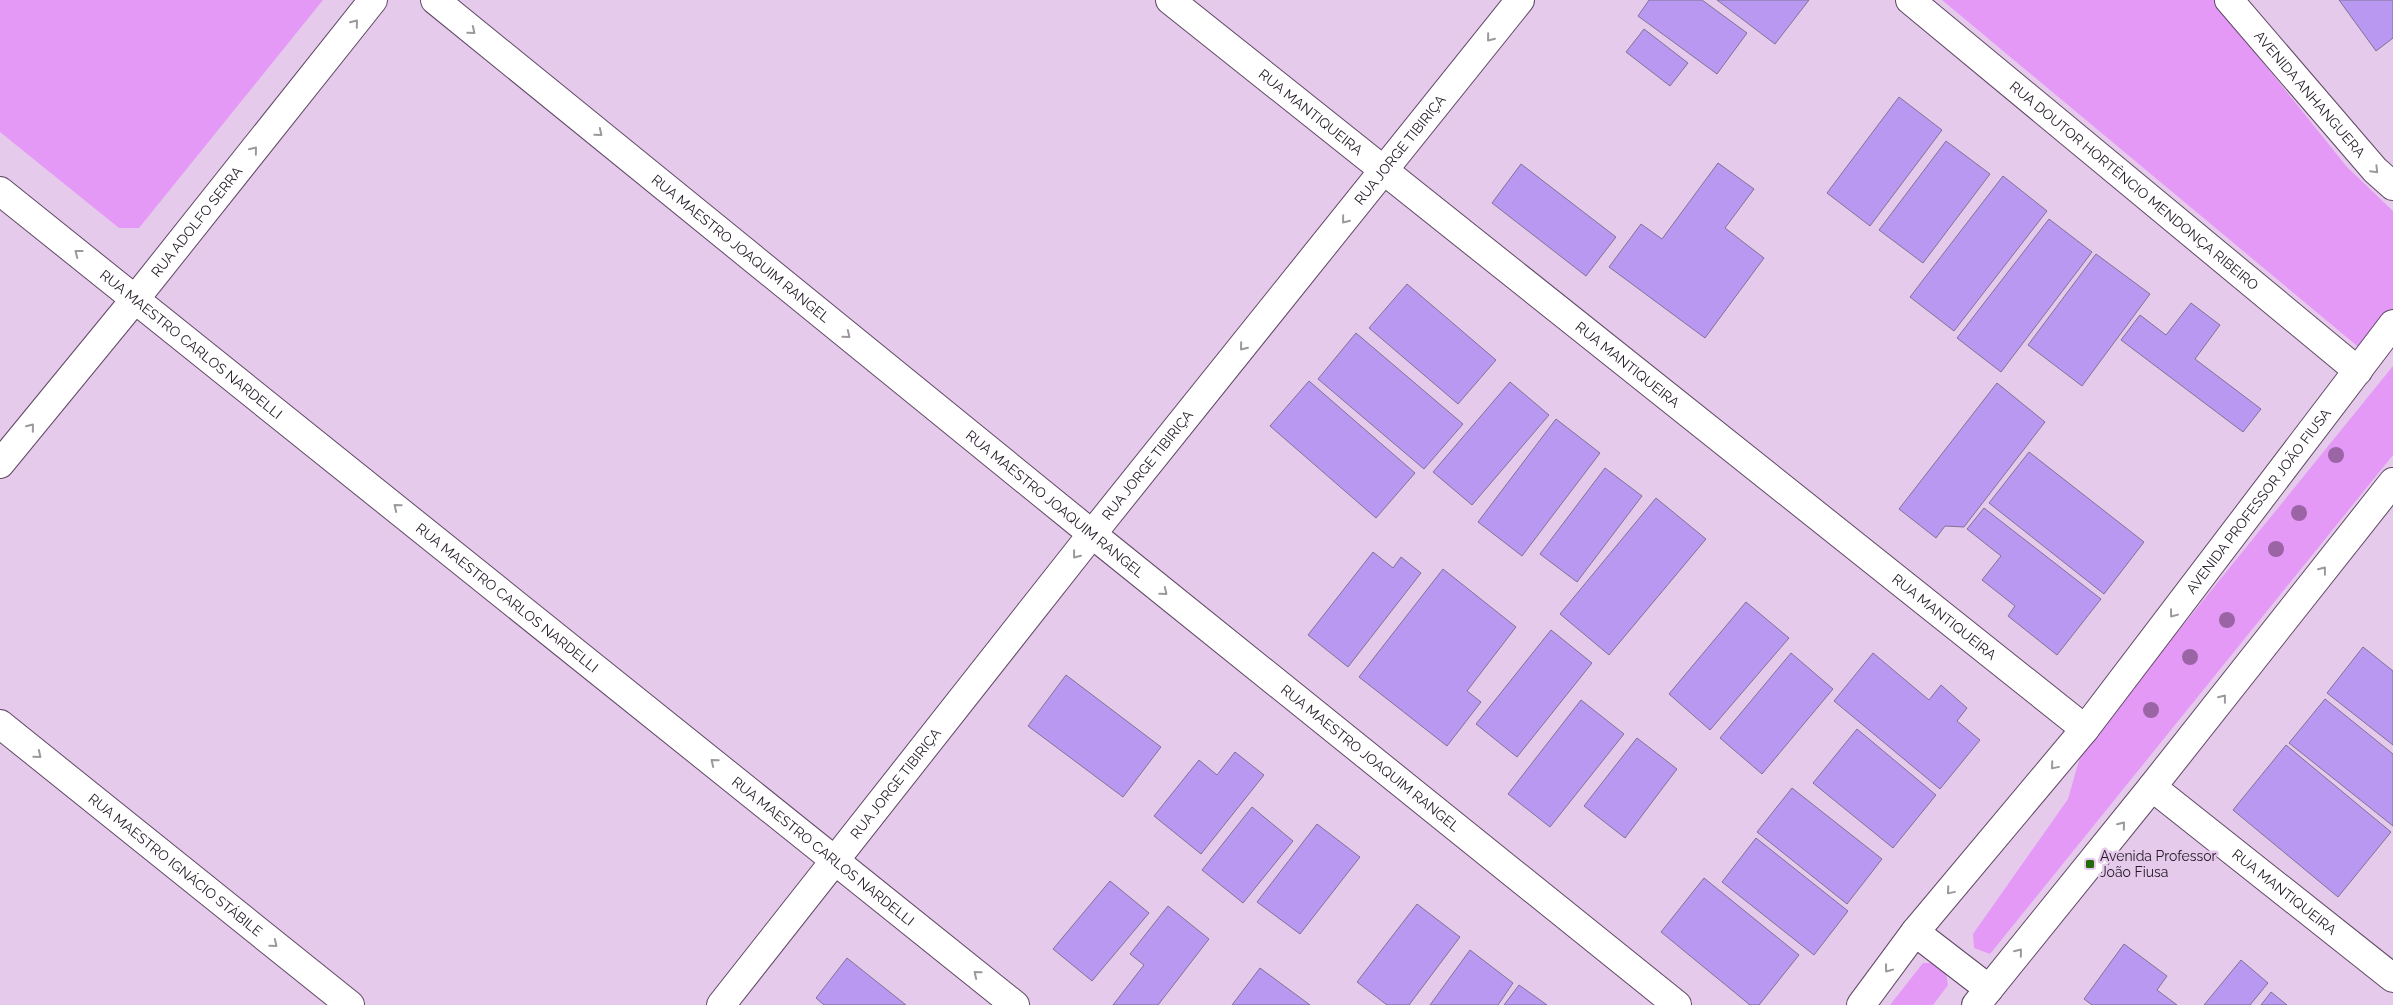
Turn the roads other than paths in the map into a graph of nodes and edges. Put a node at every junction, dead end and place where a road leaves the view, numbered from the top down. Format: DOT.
graph roads {
  1 [pos="373,0"];
  2 [pos="435,0"];
  3 [pos="1170,0"];
  4 [pos="1520,0"];
  5 [pos="1910,0"];
  6 [pos="2229,0"];
  7 [pos="1384,171"];
  8 [pos="2393,186"];
  9 [pos="0,191"];
  10 [pos="136,298"];
  11 [pos="2393,324"];
  12 [pos="2358,371"];
  13 [pos="0,464"];
  14 [pos="2393,482"];
  15 [pos="1092,534"];
  16 [pos="0,724"];
  17 [pos="2085,729"];
  18 [pos="2152,787"];
  19 [pos="836,860"];
  20 [pos="1916,932"];
  21 [pos="2393,978"];
  22 [pos="1982,997"];
  23 [pos="350,1005"];
  24 [pos="721,1005"];
  25 [pos="1015,1005"];
  26 [pos="1677,1005"];
  27 [pos="1861,1005"];
  10 -- 1 [label="street, RUA ADOLFO SERRA, one-way"];
  2 -- 15 [label="street, RUA MAESTRO JOAQUIM RANGEL, one-way"];
  3 -- 7 [label="street, RUA MANTIQUEIRA"];
  4 -- 7 [label="street, RUA JORGE TIBIRIÇA, one-way"];
  5 -- 12 [label="street, RUA DOUTOR HORTÊNCIO MENDONÇA RIBEIRO"];
  6 -- 8 [label="street, AVENIDA ANHANGUERA, one-way"];
  7 -- 15 [label="street, RUA JORGE TIBIRIÇA, one-way"];
  7 -- 17 [label="street, RUA MANTIQUEIRA"];
  10 -- 9 [label="street, RUA MAESTRO CARLOS NARDELLI, one-way"];
  13 -- 10 [label="street, RUA ADOLFO SERRA, one-way"];
  19 -- 10 [label="street, RUA MAESTRO CARLOS NARDELLI, one-way"];
  11 -- 12 [label="street, AVENIDA PROFESSOR JOÃO FIUSA"];
  12 -- 17 [label="street, AVENIDA PROFESSOR JOÃO FIUSA, one-way"];
  18 -- 14 [label="street, one-way"];
  15 -- 19 [label="street, RUA JORGE TIBIRIÇA, one-way"];
  15 -- 26 [label="street, RUA MAESTRO JOAQUIM RANGEL, one-way"];
  16 -- 23 [label="street, RUA MAESTRO IGNÁCIO STÁBILE, one-way"];
  17 -- 20 [label="street, AVENIDA PROFESSOR JOÃO FIUSA, one-way"];
  18 -- 21 [label="street, RUA MANTIQUEIRA"];
  22 -- 18 [label="street, one-way"];
  19 -- 24 [label="street, RUA JORGE TIBIRIÇA"];
  25 -- 19 [label="street, RUA MAESTRO CARLOS NARDELLI, one-way"];
  20 -- 22 [label="street"];
  20 -- 27 [label="street, AVENIDA PROFESSOR JOÃO FIUSA, one-way"];
}
